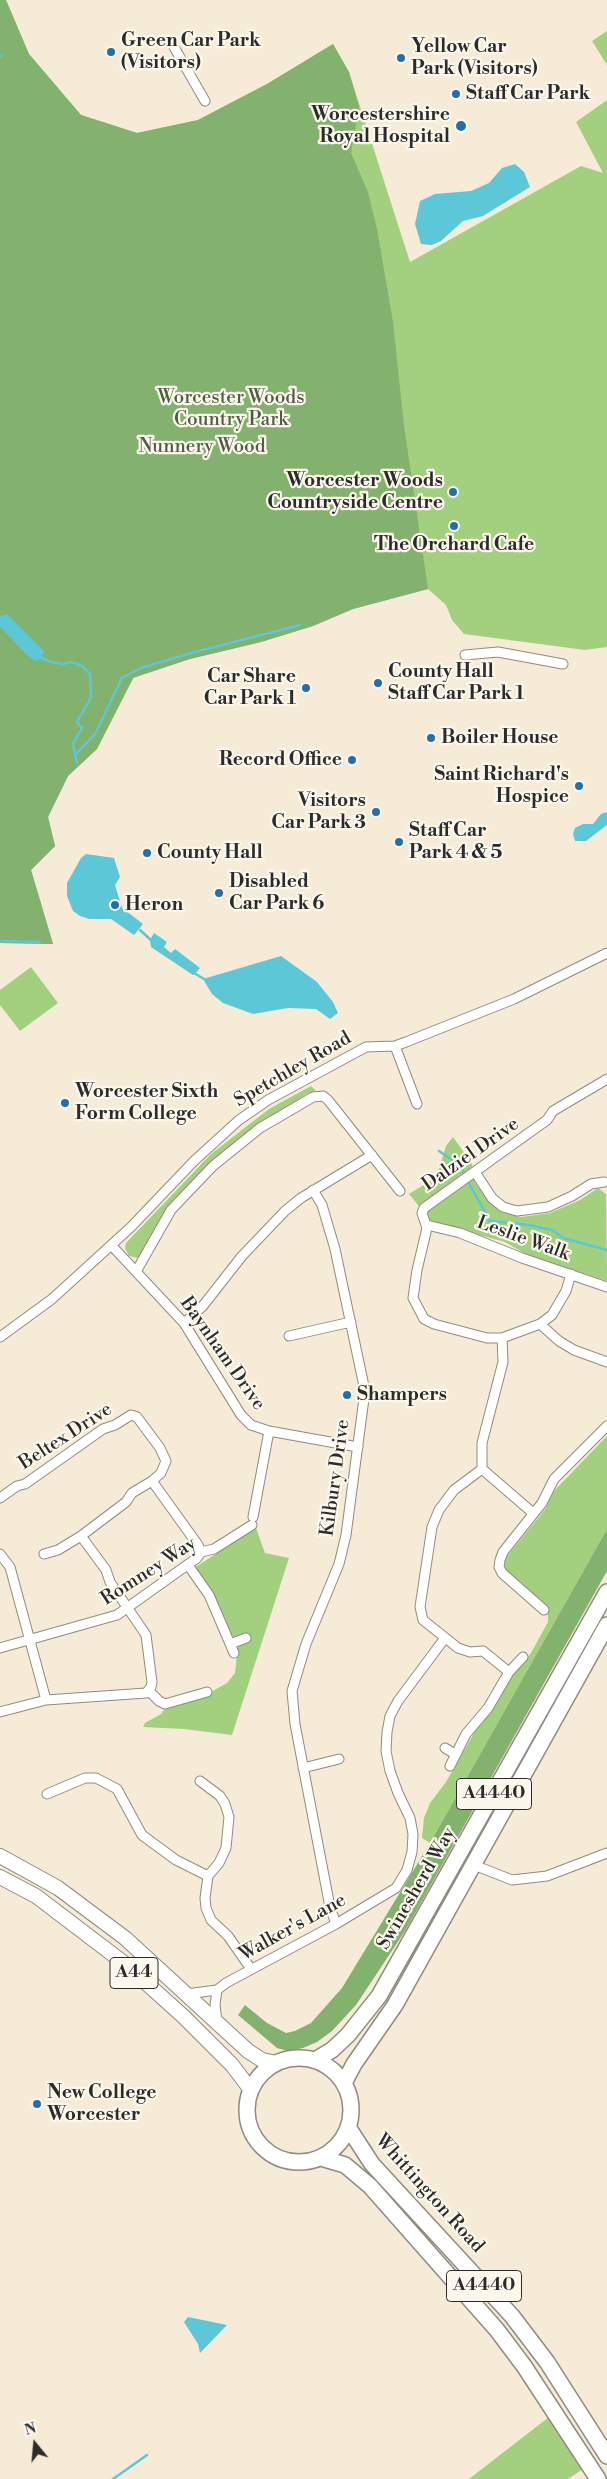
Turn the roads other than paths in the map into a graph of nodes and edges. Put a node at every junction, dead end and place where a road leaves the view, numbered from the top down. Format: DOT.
graph roads {
  1 [pos="174,47"];
  2 [pos="205,101"];
  3 [pos="465,655"];
  4 [pos="563,664"];
  5 [pos="607,953"];
  6 [pos="395,1046"];
  7 [pos="607,1079"];
  8 [pos="417,1104"];
  9 [pos="372,1155"];
  10 [pos="473,1173"];
  11 [pos="606,1183"];
  12 [pos="313,1190"];
  13 [pos="400,1191"];
  14 [pos="426,1225"];
  15 [pos="112,1246"];
  16 [pos="137,1270"];
  17 [pos="571,1274"];
  18 [pos="607,1287"];
  19 [pos="351,1322"];
  20 [pos="184,1323"];
  21 [pos="540,1324"];
  22 [pos="289,1336"];
  23 [pos="0,1337"];
  24 [pos="502,1338"];
  25 [pos="607,1362"];
  26 [pos="607,1426"];
  27 [pos="269,1431"];
  28 [pos="358,1448"];
  29 [pos="482,1469"];
  30 [pos="152,1481"];
  31 [pos="0,1498"];
  32 [pos="533,1513"];
  33 [pos="81,1536"];
  34 [pos="201,1552"];
  35 [pos="0,1554"];
  36 [pos="44,1554"];
  37 [pos="188,1565"];
  38 [pos="607,1592"];
  39 [pos="128,1608"];
  40 [pos="544,1610"];
  41 [pos="607,1625"];
  42 [pos="246,1638"];
  43 [pos="445,1638"];
  44 [pos="30,1640"];
  45 [pos="0,1648"];
  46 [pos="523,1657"];
  47 [pos="510,1672"];
  48 [pos="150,1691"];
  49 [pos="207,1692"];
  50 [pos="46,1700"];
  51 [pos="0,1712"];
  52 [pos="445,1748"];
  53 [pos="455,1754"];
  54 [pos="339,1759"];
  55 [pos="450,1766"];
  56 [pos="303,1768"];
  57 [pos="200,1781"];
  58 [pos="47,1794"];
  59 [pos="607,1853"];
  60 [pos="0,1856"];
  61 [pos="474,1865"];
  62 [pos="208,1876"];
  63 [pos="0,1877"];
  64 [pos="336,1924"];
  65 [pos="251,1969"];
  66 [pos="217,1990"];
  67 [pos="186,1994"];
  68 [pos="217,2022"];
  69 [pos="315,2060"];
  70 [pos="277,2063"];
  71 [pos="344,2083"];
  72 [pos="251,2090"];
  73 [pos="348,2127"];
  74 [pos="322,2158"];
  75 [pos="607,2456"];
  76 [pos="598,2479"];
  1 -- 2 [label="street"];
  3 -- 4 [label="street"];
  5 -- 6 [label="street, Spetchley Road"];
  6 -- 8 [label="street"];
  6 -- 15 [label="street, Spetchley Road"];
  7 -- 10 [label="street, Dalziel Drive"];
  9 -- 12 [label="street"];
  9 -- 13 [label="street"];
  9 -- 16 [label="street"];
  10 -- 11 [label="street"];
  10 -- 14 [label="street, Dalziel Drive"];
  12 -- 19 [label="street, Kilbury Drive"];
  12 -- 20 [label="street"];
  14 -- 17 [label="street, Leslie Walk"];
  14 -- 24 [label="street, Dalziel Drive"];
  15 -- 16 [label="street, Baynham Drive"];
  15 -- 23 [label="street, Spetchley Road"];
  16 -- 20 [label="street, Baynham Drive"];
  17 -- 18 [label="street, Leslie Walk"];
  17 -- 21 [label="street, Dalziel Drive"];
  19 -- 22 [label="street"];
  19 -- 28 [label="street, Kilbury Drive"];
  20 -- 27 [label="street, Baynham Drive"];
  21 -- 24 [label="street, Dalziel Drive"];
  21 -- 25 [label="street"];
  24 -- 29 [label="street"];
  26 -- 32 [label="street"];
  27 -- 28 [label="street, Baynham Drive"];
  27 -- 34 [label="street, Romney Way"];
  28 -- 56 [label="street, Kilbury Drive"];
  29 -- 32 [label="street"];
  29 -- 43 [label="street"];
  30 -- 31 [label="street, Beltex Drive"];
  30 -- 33 [label="street"];
  30 -- 34 [label="street"];
  32 -- 40 [label="street"];
  33 -- 36 [label="street"];
  33 -- 39 [label="street"];
  34 -- 37 [label="street, Romney Way"];
  35 -- 44 [label="street"];
  37 -- 39 [label="street, Romney Way"];
  37 -- 42 [label="street"];
  38 -- 69 [label="highway, Swinesherd Way / A4440"];
  39 -- 44 [label="street, Romney Way"];
  39 -- 48 [label="street"];
  41 -- 61 [label="highway, Swinesherd Way / A4440"];
  43 -- 47 [label="street"];
  43 -- 64 [label="street, Walker's Lane"];
  44 -- 45 [label="street, Romney Way"];
  44 -- 50 [label="street"];
  46 -- 47 [label="street"];
  47 -- 53 [label="street"];
  48 -- 49 [label="street"];
  48 -- 50 [label="street"];
  50 -- 51 [label="street"];
  52 -- 53 [label="street"];
  53 -- 55 [label="street"];
  54 -- 56 [label="street"];
  56 -- 64 [label="street, Kilbury Drive"];
  57 -- 62 [label="street"];
  58 -- 62 [label="street"];
  59 -- 61 [label="street"];
  60 -- 67 [label="main road, A44"];
  61 -- 71 [label="highway, Swinesherd Way / A4440"];
  62 -- 65 [label="street"];
  63 -- 72 [label="main road, A44"];
  64 -- 65 [label="street, Walker's Lane"];
  65 -- 66 [label="street, Walker's Lane"];
  66 -- 67 [label="street, Walker's Lane"];
  66 -- 68 [label="street"];
  67 -- 68 [label="main road, A44"];
  68 -- 70 [label="main road, A44"];
  69 -- 70 [label="highway"];
  69 -- 71 [label="highway"];
  70 -- 72 [label="highway"];
  71 -- 73 [label="highway"];
  72 -- 74 [label="highway"];
  73 -- 74 [label="highway"];
  73 -- 75 [label="highway, Whittington Road / A4440"];
  74 -- 76 [label="highway, Whittington Road / A4440"];
}
